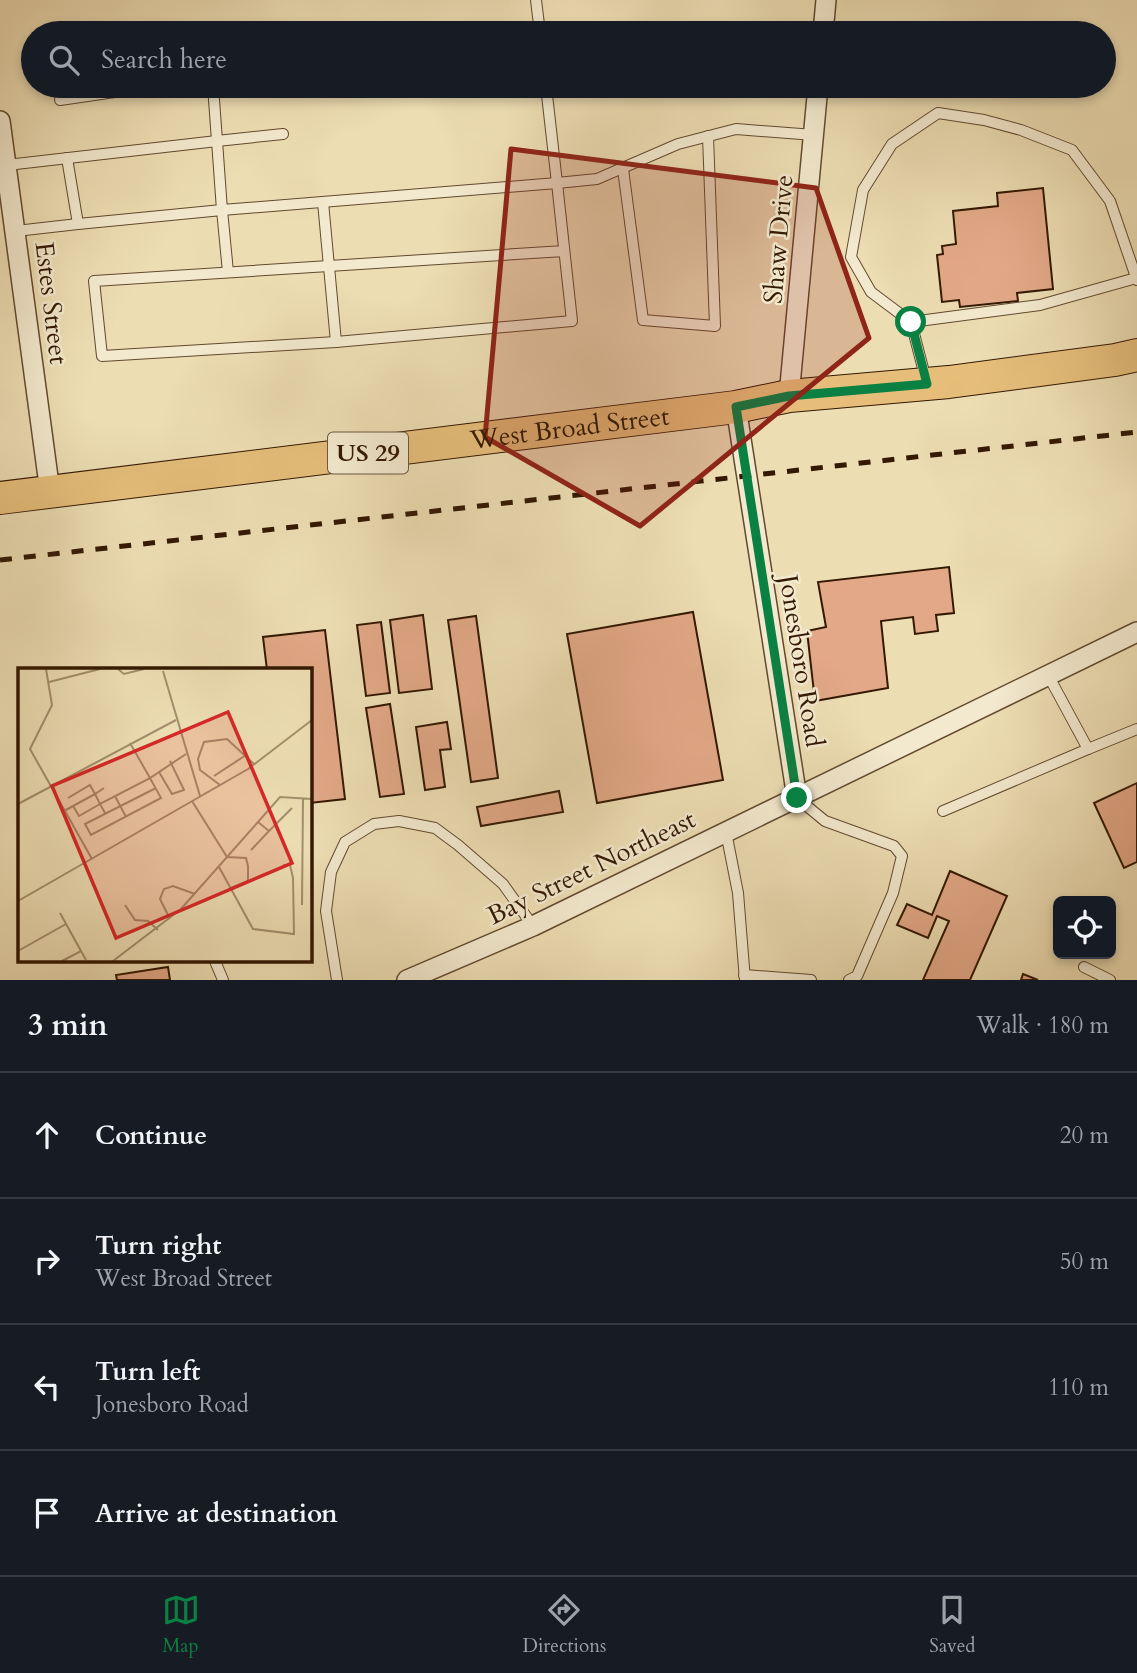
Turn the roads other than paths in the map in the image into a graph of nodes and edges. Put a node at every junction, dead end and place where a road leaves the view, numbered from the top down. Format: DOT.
graph roads {
  1 [pos="536,0"];
  2 [pos="826,0"];
  3 [pos="539,21"];
  4 [pos="824,21"];
  5 [pos="74,98"];
  6 [pos="214,98"];
  7 [pos="547,98"];
  8 [pos="817,98"];
  9 [pos="60,100"];
  10 [pos="0,121"];
  11 [pos="283,134"];
  12 [pos="814,135"];
  13 [pos="708,136"];
  14 [pos="217,141"];
  15 [pos="67,158"];
  16 [pos="7,165"];
  17 [pos="623,169"];
  18 [pos="557,183"];
  19 [pos="323,202"];
  20 [pos="222,210"];
  21 [pos="78,224"];
  22 [pos="16,231"];
  23 [pos="564,251"];
  24 [pos="329,265"];
  25 [pos="228,272"];
  26 [pos="1137,279"];
  27 [pos="911,322"];
  28 [pos="336,342"];
  29 [pos="1137,355"];
  30 [pos="927,384"];
  31 [pos="789,396"];
  32 [pos="736,407"];
  33 [pos="50,492"];
  34 [pos="0,498"];
  35 [pos="1137,632"];
  36 [pos="1048,675"];
  37 [pos="1137,729"];
  38 [pos="1088,748"];
  39 [pos="797,798"];
  40 [pos="943,811"];
  41 [pos="726,832"];
  42 [pos="533,926"];
  43 [pos="215,962"];
  44 [pos="1084,967"];
  45 [pos="744,977"];
  46 [pos="223,980"];
  47 [pos="337,980"];
  48 [pos="407,980"];
  49 [pos="811,980"];
  50 [pos="849,980"];
  51 [pos="1110,980"];
  1 -- 3 [label="lane"];
  2 -- 4 [label="street"];
  5 -- 9 [label="lane"];
  6 -- 14 [label="lane"];
  7 -- 18 [label="lane"];
  8 -- 12 [label="street, Shaw Drive"];
  10 -- 16 [label="street, Estes Street"];
  11 -- 14 [label="lane"];
  12 -- 13 [label="lane"];
  12 -- 31 [label="street, Shaw Drive"];
  13 -- 17 [label="lane"];
  13 -- 17 [label="lane"];
  14 -- 15 [label="lane"];
  14 -- 20 [label="lane"];
  15 -- 16 [label="lane"];
  15 -- 21 [label="lane"];
  16 -- 22 [label="street, Estes Street"];
  17 -- 18 [label="lane"];
  18 -- 19 [label="lane"];
  18 -- 23 [label="lane"];
  19 -- 20 [label="lane"];
  19 -- 24 [label="lane"];
  20 -- 21 [label="lane"];
  20 -- 25 [label="lane"];
  21 -- 22 [label="lane"];
  22 -- 33 [label="street, Estes Street"];
  23 -- 24 [label="lane"];
  23 -- 28 [label="lane"];
  24 -- 25 [label="lane"];
  24 -- 28 [label="lane"];
  25 -- 28 [label="lane"];
  26 -- 27 [label="lane"];
  26 -- 27 [label="lane"];
  27 -- 30 [label="lane"];
  29 -- 30 [label="main road, West Broad Street / US 29"];
  30 -- 31 [label="main road, West Broad Street / US 29"];
  31 -- 32 [label="main road, West Broad Street / US 29"];
  32 -- 33 [label="main road, West Broad Street / US 29"];
  32 -- 39 [label="street, Jonesboro Road"];
  33 -- 34 [label="main road, West Broad Street / US 29"];
  35 -- 36 [label="street, Jonesboro Road"];
  36 -- 38 [label="lane"];
  36 -- 39 [label="street, Jonesboro Road"];
  37 -- 38 [label="lane"];
  38 -- 40 [label="lane"];
  39 -- 41 [label="street, Bay Street Northeast"];
  39 -- 50 [label="lane"];
  41 -- 42 [label="street, Bay Street Northeast"];
  41 -- 45 [label="lane"];
  42 -- 47 [label="lane"];
  42 -- 48 [label="street, Bay Street Northeast"];
  43 -- 46 [label="lane"];
  44 -- 51 [label="lane"];
  45 -- 49 [label="lane"];
}
